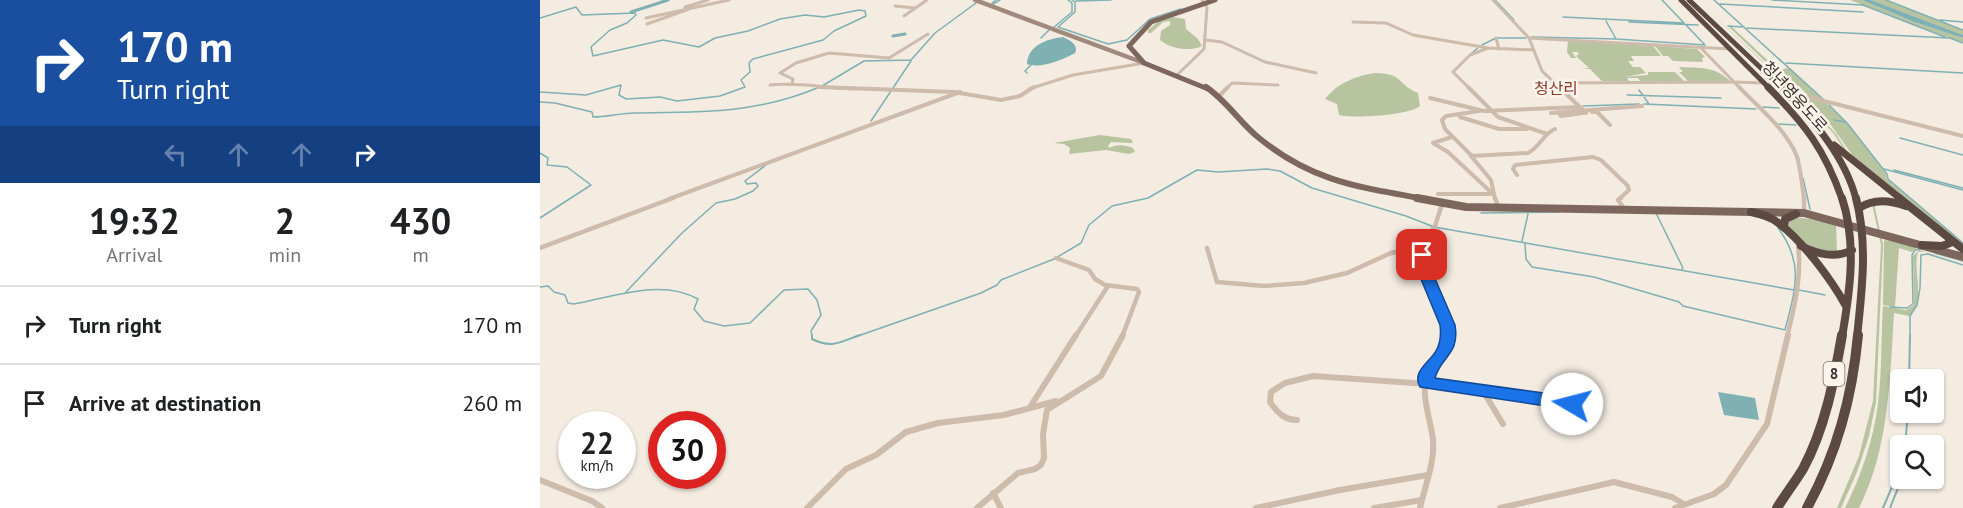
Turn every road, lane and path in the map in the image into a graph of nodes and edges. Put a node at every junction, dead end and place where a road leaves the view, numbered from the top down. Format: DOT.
graph roads {
  1 [pos="708,0"];
  2 [pos="729,0"];
  3 [pos="927,0"];
  4 [pos="1215,0"];
  5 [pos="1493,0"];
  6 [pos="1681,0"];
  7 [pos="1689,0"];
  8 [pos="976,1"];
  9 [pos="1203,2"];
  10 [pos="896,6"];
  11 [pos="915,8"];
  12 [pos="664,9"];
  13 [pos="681,9"];
  14 [pos="689,9"];
  15 [pos="669,12"];
  16 [pos="904,16"];
  17 [pos="646,18"];
  18 [pos="1353,22"];
  19 [pos="647,24"];
  20 [pos="928,34"];
  21 [pos="1496,38"];
  22 [pos="1529,38"];
  23 [pos="1206,40"];
  24 [pos="1488,48"];
  25 [pos="1701,48"];
  26 [pos="1499,49"];
  27 [pos="1731,49"];
  28 [pos="1534,50"];
  29 [pos="1144,63"];
  30 [pos="1316,73"];
  31 [pos="1177,75"];
  32 [pos="1734,82"];
  33 [pos="1554,83"];
  34 [pos="1765,83"];
  35 [pos="792,84"];
  36 [pos="770,85"];
  37 [pos="1278,85"];
  38 [pos="960,92"];
  39 [pos="1219,96"];
  40 [pos="1808,97"];
  41 [pos="1430,98"];
  42 [pos="1642,106"];
  43 [pos="1479,110"];
  44 [pos="1583,110"];
  45 [pos="1489,111"];
  46 [pos="1551,112"];
  47 [pos="1451,116"];
  48 [pos="1610,125"];
  49 [pos="1530,128"];
  50 [pos="1555,129"];
  51 [pos="1821,132"];
  52 [pos="1547,134"];
  53 [pos="1963,136"];
  54 [pos="1452,137"];
  55 [pos="1472,156"];
  56 [pos="1518,175"];
  57 [pos="1438,194"];
  58 [pos="1492,194"];
  59 [pos="1442,204"];
  60 [pos="1859,208"];
  61 [pos="1499,209"];
  62 [pos="1625,210"];
  63 [pos="1915,210"];
  64 [pos="1751,212"];
  65 [pos="1800,213"];
  66 [pos="1784,227"];
  67 [pos="1862,228"];
  68 [pos="1948,237"];
  69 [pos="1798,244"];
  70 [pos="1922,245"];
  71 [pos="1422,246"];
  72 [pos="540,248"];
  73 [pos="1207,248"];
  74 [pos="1963,249"];
  75 [pos="1851,250"];
  76 [pos="1963,257"];
  77 [pos="1056,258"];
  78 [pos="1108,286"];
  79 [pos="1847,309"];
  80 [pos="1426,383"];
  81 [pos="1483,391"];
  82 [pos="1056,401"];
  83 [pos="1572,404"];
  84 [pos="1030,407"];
  85 [pos="1296,420"];
  86 [pos="1503,424"];
  87 [pos="1428,475"];
  88 [pos="540,480"];
  89 [pos="993,493"];
  90 [pos="1422,500"];
  91 [pos="1684,504"];
  92 [pos="602,508"];
  93 [pos="807,508"];
  94 [pos="976,508"];
  95 [pos="1001,508"];
  96 [pos="1256,508"];
  97 [pos="1374,508"];
  98 [pos="1420,508"];
  99 [pos="1500,508"];
  100 [pos="1675,508"];
  101 [pos="1777,508"];
  102 [pos="1807,508"];
  1 -- 13 [label="street"];
  2 -- 14 [label="street"];
  3 -- 11 [label="street"];
  4 -- 9 [label="main road"];
  5 -- 22 [label="street"];
  6 -- 27 [label="highway, 청년영웅도로 / 8"];
  7 -- 51 [label="highway, 청년영웅도로 / 8"];
  8 -- 29 [label="main road"];
  9 -- 23 [label="street"];
  9 -- 29 [label="main road"];
  10 -- 11 [label="street"];
  11 -- 16 [label="street"];
  12 -- 15 [label="street"];
  13 -- 14 [label="street"];
  13 -- 15 [label="street"];
  14 -- 19 [label="street"];
  15 -- 17 [label="street"];
  18 -- 24 [label="street"];
  20 -- 35 [label="street"];
  21 -- 26 [label="street"];
  22 -- 25 [label="street"];
  22 -- 28 [label="street"];
  23 -- 30 [label="street"];
  23 -- 31 [label="street"];
  24 -- 26 [label="street"];
  24 -- 45 [label="street"];
  25 -- 27 [label="street"];
  25 -- 32 [label="street"];
  26 -- 28 [label="street"];
  27 -- 34 [label="highway, 청년영웅도로 / 8"];
  28 -- 33 [label="street"];
  29 -- 31 [label="main road"];
  29 -- 38 [label="street"];
  31 -- 39 [label="main road"];
  32 -- 33 [label="street"];
  32 -- 34 [label="street"];
  32 -- 65 [label="street"];
  33 -- 44 [label="street"];
  34 -- 75 [label="highway, 청년영웅도로 / 8"];
  35 -- 36 [label="street"];
  35 -- 38 [label="street"];
  37 -- 39 [label="street"];
  38 -- 72 [label="street"];
  39 -- 59 [label="main road"];
  40 -- 53 [label="street"];
  41 -- 43 [label="street"];
  42 -- 44 [label="street"];
  43 -- 45 [label="street"];
  43 -- 47 [label="street"];
  44 -- 45 [label="street"];
  44 -- 46 [label="street"];
  44 -- 48 [label="street"];
  45 -- 49 [label="street"];
  47 -- 49 [label="street"];
  47 -- 54 [label="street"];
  49 -- 52 [label="street"];
  50 -- 52 [label="street"];
  51 -- 60 [label="highway, 청년영웅도로 / 8"];
  51 -- 63 [label="highway"];
  52 -- 55 [label="street"];
  54 -- 55 [label="street"];
  54 -- 58 [label="street"];
  55 -- 58 [label="street"];
  56 -- 62 [label="street"];
  57 -- 58 [label="street"];
  58 -- 61 [label="street"];
  59 -- 61 [label="main road"];
  59 -- 71 [label="street"];
  60 -- 63 [label="highway"];
  60 -- 67 [label="highway, 청년영웅도로 / 8"];
  61 -- 62 [label="main road"];
  62 -- 64 [label="main road"];
  63 -- 68 [label="highway"];
  64 -- 65 [label="main road"];
  64 -- 66 [label="highway"];
  65 -- 66 [label="highway"];
  65 -- 70 [label="main road"];
  66 -- 69 [label="highway"];
  67 -- 102 [label="highway, 청년영웅도로 / 8"];
  68 -- 70 [label="highway"];
  68 -- 74 [label="highway"];
  69 -- 75 [label="highway"];
  69 -- 79 [label="highway"];
  69 -- 91 [label="street"];
  70 -- 76 [label="main road"];
  71 -- 73 [label="street"];
  71 -- 80 [label="street"];
  75 -- 79 [label="highway, 청년영웅도로 / 8"];
  77 -- 78 [label="street"];
  78 -- 82 [label="street"];
  78 -- 84 [label="street"];
  79 -- 101 [label="highway, 청년영웅도로 / 8"];
  80 -- 81 [label="street"];
  80 -- 85 [label="street"];
  80 -- 87 [label="street"];
  81 -- 83 [label="street"];
  81 -- 86 [label="street"];
  82 -- 84 [label="street"];
  82 -- 89 [label="street"];
  84 -- 93 [label="street"];
  87 -- 90 [label="street"];
  87 -- 96 [label="street"];
  88 -- 92 [label="street"];
  89 -- 94 [label="street"];
  89 -- 95 [label="street"];
  90 -- 97 [label="street"];
  90 -- 98 [label="street"];
  91 -- 99 [label="street"];
  91 -- 100 [label="street"];
}
